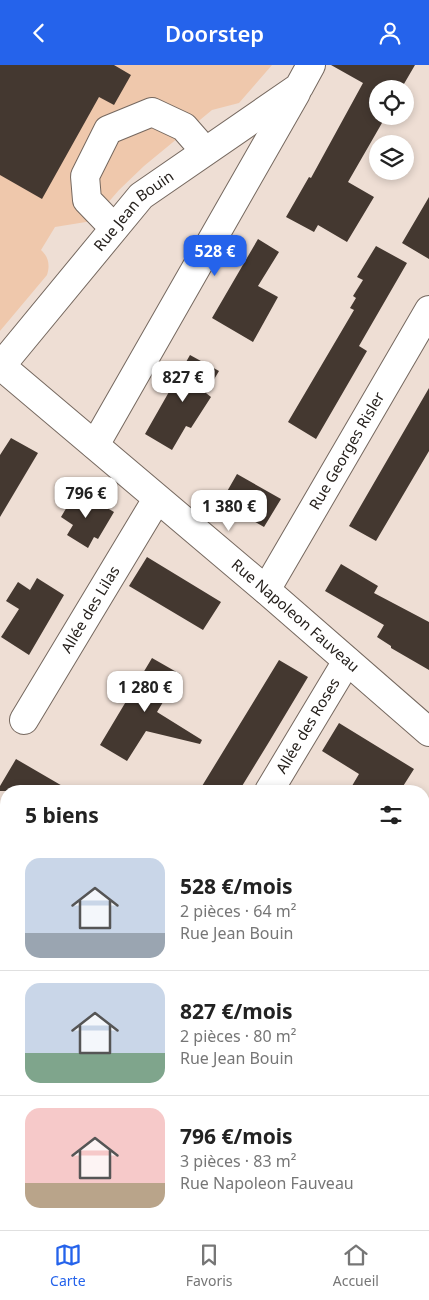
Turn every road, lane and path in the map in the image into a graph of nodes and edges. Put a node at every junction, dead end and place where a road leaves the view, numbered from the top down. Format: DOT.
graph roads {
  1 [pos="305,76"];
  2 [pos="205,151"];
  3 [pos="114,228"];
  4 [pos="429,310"];
  5 [pos="0,366"];
  6 [pos="95,445"];
  7 [pos="157,499"];
  8 [pos="266,590"];
  9 [pos="347,661"];
  10 [pos="24,719"];
  11 [pos="429,732"];
  12 [pos="273,785"];
  1 -- 2 [label="street, Rue Jean Bouin"];
  1 -- 6 [label="street, Rue Jean Bouin"];
  2 -- 3 [label="street, Rue Jean Bouin"];
  2 -- 3 [label="street"];
  3 -- 5 [label="street, Rue Jean Bouin"];
  4 -- 8 [label="street, Rue Georges Risler"];
  5 -- 6 [label="street, Rue Napoleon Fauveau"];
  6 -- 7 [label="street, Rue Napoleon Fauveau"];
  7 -- 8 [label="street, Rue Napoleon Fauveau"];
  7 -- 10 [label="street, Allée des Lilas"];
  8 -- 9 [label="street, Rue Napoleon Fauveau"];
  9 -- 11 [label="street, Rue Napoleon Fauveau"];
  9 -- 12 [label="street, Allée des Roses"];
}
